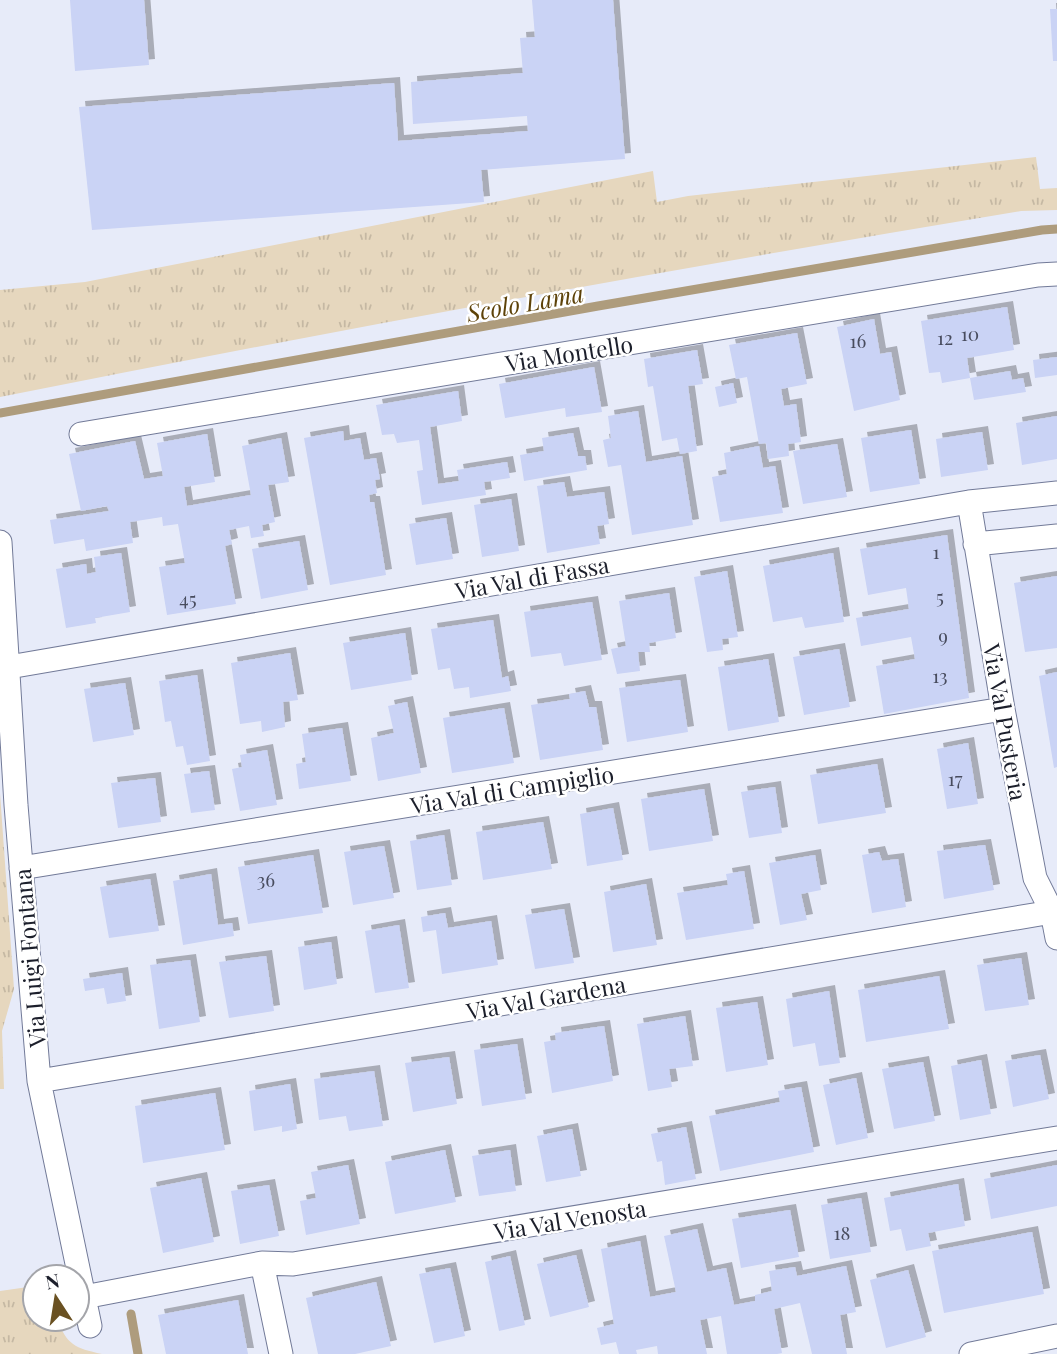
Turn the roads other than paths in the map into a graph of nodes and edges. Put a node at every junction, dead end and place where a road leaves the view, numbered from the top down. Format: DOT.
graph roads {
  1 [pos="1057,274"];
  2 [pos="81,434"];
  3 [pos="1057,494"];
  4 [pos="969,502"];
  5 [pos="1057,536"];
  6 [pos="0,542"];
  7 [pos="975,544"];
  8 [pos="9,667"];
  9 [pos="1003,709"];
  10 [pos="22,868"];
  11 [pos="1052,912"];
  12 [pos="1057,938"];
  13 [pos="39,1081"];
  14 [pos="1057,1138"];
  15 [pos="77,1263"];
  16 [pos="262,1263"];
  17 [pos="91,1296"];
  18 [pos="1057,1336"];
  19 [pos="281,1354"];
  20 [pos="971,1354"];
  1 -- 2 [label="street, Via Montello"];
  3 -- 4 [label="street, Via Val di Fassa"];
  4 -- 7 [label="street, Via Val Pusteria"];
  4 -- 8 [label="street, Via Val di Fassa"];
  5 -- 7 [label="street"];
  6 -- 8 [label="street, Via Luigi Fontana"];
  7 -- 9 [label="street, Via Val Pusteria"];
  8 -- 10 [label="street, Via Luigi Fontana"];
  9 -- 10 [label="street, Via Val di Campiglio"];
  9 -- 11 [label="street, Via Val Pusteria"];
  10 -- 13 [label="street, Via Luigi Fontana"];
  11 -- 12 [label="street, Via Val Pusteria"];
  11 -- 13 [label="street, Via Val Gardena"];
  13 -- 15 [label="street, Via Luigi Fontana"];
  14 -- 16 [label="street, Via Val Venosta"];
  16 -- 17 [label="street, Via Val Venosta"];
  16 -- 19 [label="street"];
  18 -- 20 [label="street"];
}
